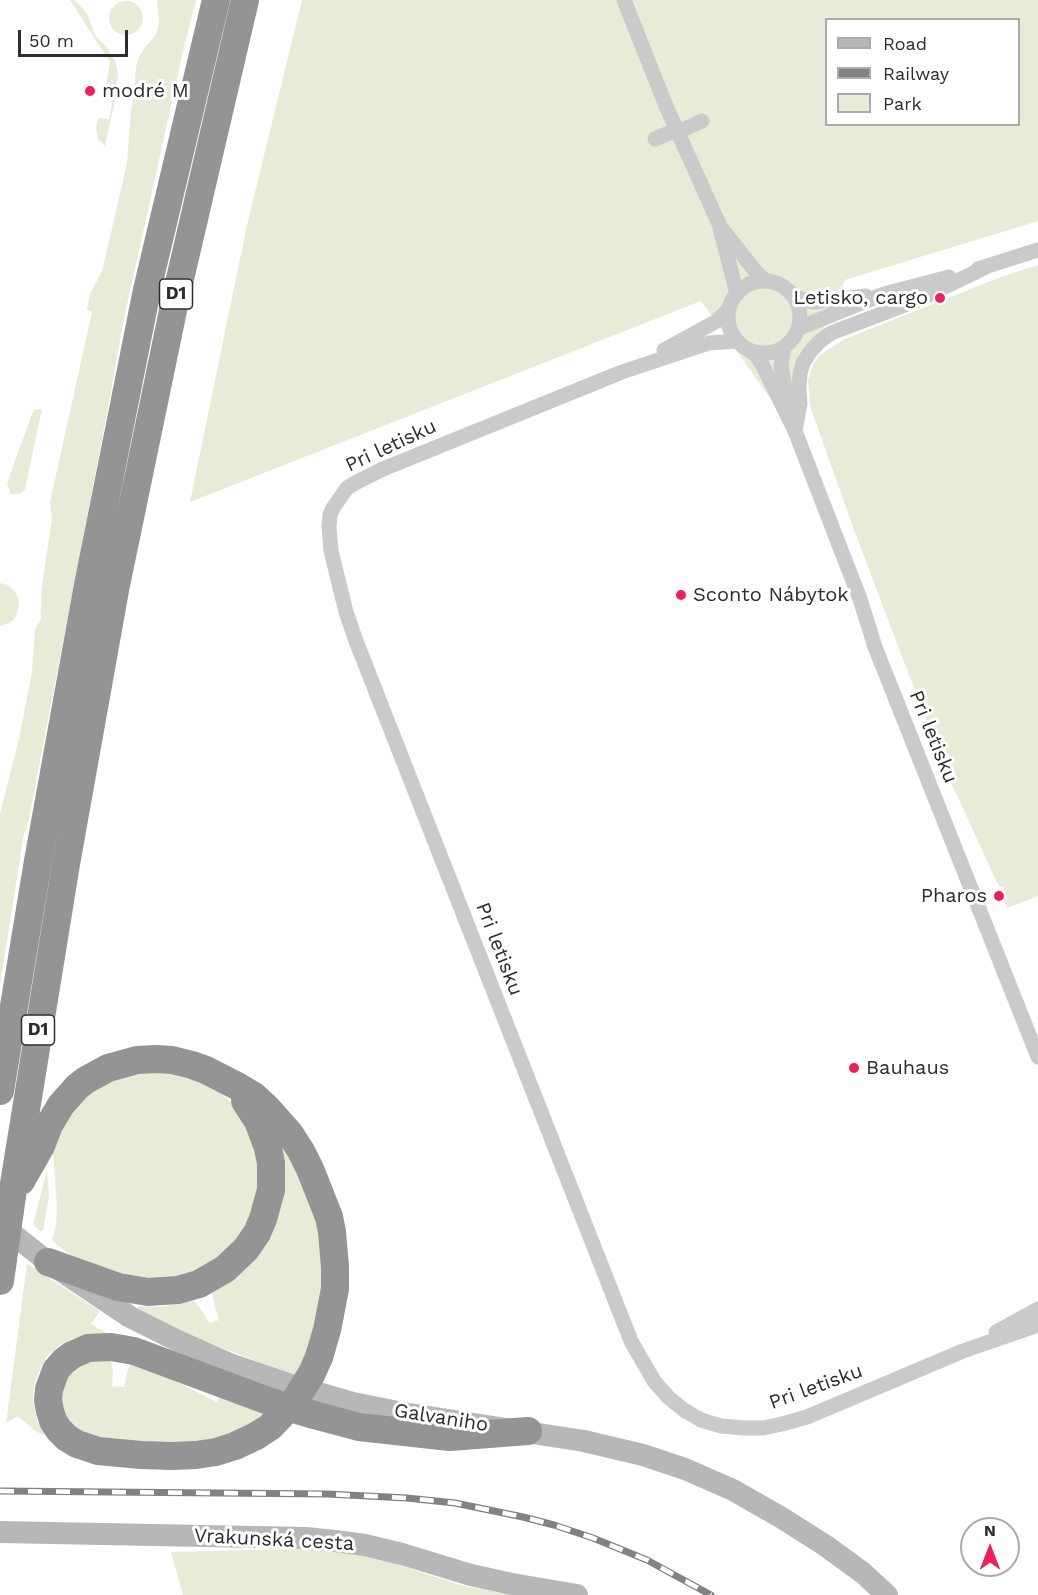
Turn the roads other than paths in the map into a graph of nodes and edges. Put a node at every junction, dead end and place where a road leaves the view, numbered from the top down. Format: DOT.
graph roads {
  1 [pos="216,0"];
  2 [pos="245,0"];
  3 [pos="624,0"];
  4 [pos="702,121"];
  5 [pos="677,131"];
  6 [pos="655,139"];
  7 [pos="718,224"];
  8 [pos="1038,250"];
  9 [pos="986,267"];
  10 [pos="766,281"];
  11 [pos="737,294"];
  12 [pos="884,294"];
  13 [pos="794,297"];
  14 [pos="729,309"];
  15 [pos="799,328"];
  16 [pos="737,341"];
  17 [pos="784,348"];
  18 [pos="750,351"];
  19 [pos="622,372"];
  20 [pos="795,431"];
  21 [pos="1038,1057"];
  22 [pos="206,1070"];
  23 [pos="0,1091"];
  24 [pos="12,1196"];
  25 [pos="0,1224"];
  26 [pos="48,1262"];
  27 [pos="0,1281"];
  28 [pos="1038,1309"];
  29 [pos="1038,1325"];
  30 [pos="963,1351"];
  31 [pos="528,1431"];
  32 [pos="0,1532"];
  33 [pos="577,1595"];
  34 [pos="887,1595"];
  1 -- 23 [label="highway, D1"];
  2 -- 24 [label="highway, D1"];
  3 -- 5 [label="street"];
  4 -- 5 [label="street"];
  5 -- 6 [label="street"];
  5 -- 7 [label="street"];
  7 -- 10 [label="street"];
  7 -- 11 [label="street"];
  8 -- 9 [label="street"];
  9 -- 12 [label="street"];
  9 -- 20 [label="street"];
  10 -- 11 [label="street"];
  10 -- 13 [label="street"];
  11 -- 14 [label="street, Pri letisku"];
  12 -- 13 [label="street"];
  12 -- 15 [label="street"];
  13 -- 15 [label="street"];
  14 -- 16 [label="street"];
  14 -- 19 [label="street, Pri letisku"];
  15 -- 17 [label="street"];
  16 -- 18 [label="street, Pri letisku"];
  16 -- 19 [label="street, Pri letisku"];
  17 -- 18 [label="street"];
  17 -- 20 [label="street, Pri letisku"];
  18 -- 20 [label="street, Pri letisku"];
  19 -- 30 [label="street, Pri letisku"];
  20 -- 21 [label="street, Pri letisku"];
  22 -- 24 [label="highway"];
  22 -- 26 [label="highway"];
  22 -- 31 [label="highway, bridge"];
  24 -- 27 [label="highway, D1, bridge"];
  25 -- 26 [label="main road, Galvaniho"];
  26 -- 31 [label="main road, Galvaniho"];
  28 -- 30 [label="street, Pri letisku"];
  29 -- 30 [label="street, Pri letisku"];
  31 -- 34 [label="main road, Galvaniho"];
  32 -- 33 [label="main road, Vrakunská cesta"];
}
